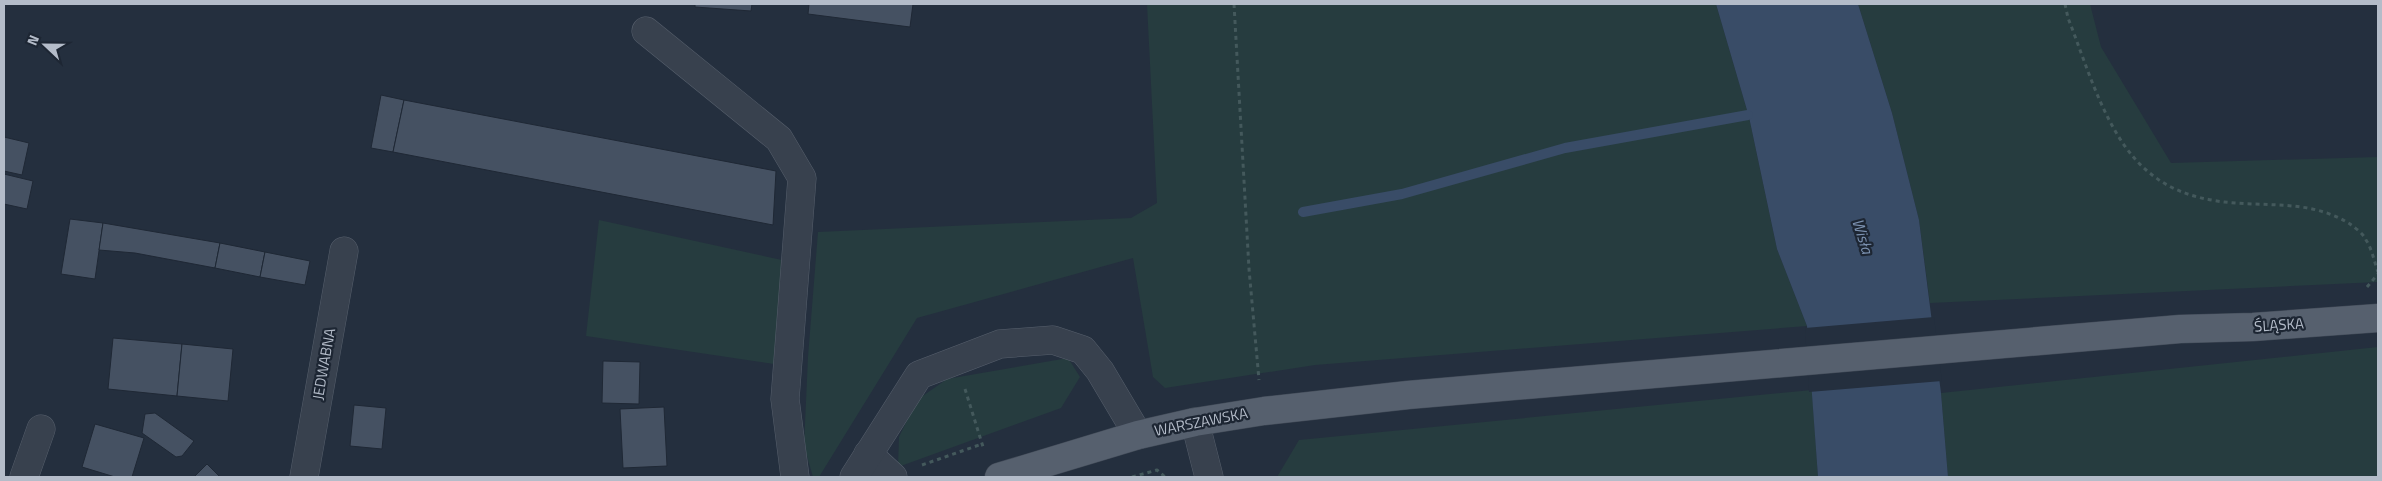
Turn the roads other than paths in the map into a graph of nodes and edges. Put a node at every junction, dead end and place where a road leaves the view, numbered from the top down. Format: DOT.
graph roads {
  1 [pos="646,31"];
  2 [pos="344,251"];
  3 [pos="2378,318"];
  4 [pos="1408,395"];
  5 [pos="1195,422"];
  6 [pos="41,429"];
  7 [pos="1138,435"];
  8 [pos="868,454"];
  9 [pos="24,477"];
  10 [pos="304,477"];
  11 [pos="795,477"];
  12 [pos="854,477"];
  13 [pos="893,477"];
  14 [pos="999,477"];
  15 [pos="1209,477"];
  1 -- 11 [label="street"];
  2 -- 10 [label="street, JEDWABNA"];
  3 -- 4 [label="main road, ŚLĄSKA"];
  4 -- 5 [label="main road, WARSZAWSKA"];
  5 -- 7 [label="main road, WARSZAWSKA"];
  5 -- 15 [label="street"];
  6 -- 9 [label="street"];
  7 -- 8 [label="street"];
  7 -- 14 [label="main road, WARSZAWSKA"];
  8 -- 12 [label="street"];
  8 -- 13 [label="street"];
}
